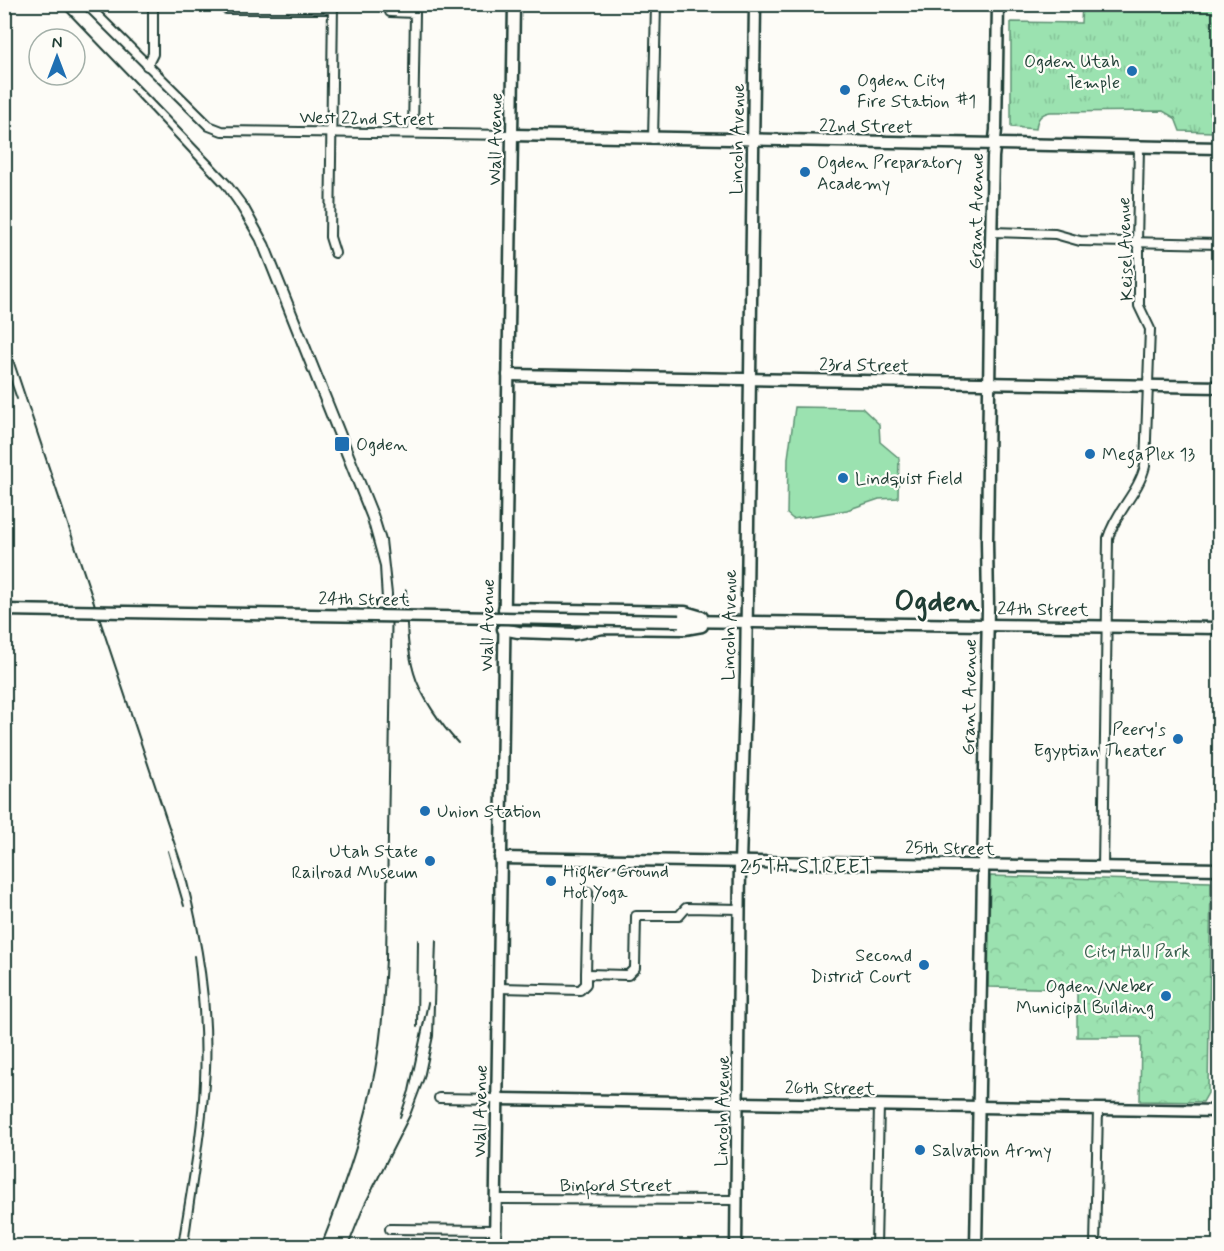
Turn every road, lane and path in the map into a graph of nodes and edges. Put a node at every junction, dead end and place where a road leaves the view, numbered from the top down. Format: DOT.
graph roads {
  1 [pos="86,4"];
  2 [pos="153,4"];
  3 [pos="514,4"];
  4 [pos="656,4"];
  5 [pos="755,4"];
  6 [pos="998,4"];
  7 [pos="333,7"];
  8 [pos="226,9"];
  9 [pos="390,12"];
  10 [pos="147,66"];
  11 [pos="330,132"];
  12 [pos="413,133"];
  13 [pos="512,135"];
  14 [pos="653,139"];
  15 [pos="753,141"];
  16 [pos="994,145"];
  17 [pos="1139,147"];
  18 [pos="1220,148"];
  19 [pos="992,232"];
  20 [pos="1137,243"];
  21 [pos="1220,244"];
  22 [pos="335,254"];
  23 [pos="508,375"];
  24 [pos="750,380"];
  25 [pos="989,383"];
  26 [pos="1148,386"];
  27 [pos="1220,387"];
  28 [pos="504,609"];
  29 [pos="4,610"];
  30 [pos="723,622"];
  31 [pos="745,622"];
  32 [pos="987,625"];
  33 [pos="1106,627"];
  34 [pos="1220,628"];
  35 [pos="503,629"];
  36 [pos="500,858"];
  37 [pos="740,862"];
  38 [pos="982,866"];
  39 [pos="1103,868"];
  40 [pos="1220,869"];
  41 [pos="588,892"];
  42 [pos="740,909"];
  43 [pos="586,974"];
  44 [pos="498,988"];
  45 [pos="439,1098"];
  46 [pos="497,1098"];
  47 [pos="739,1103"];
  48 [pos="879,1105"];
  49 [pos="978,1107"];
  50 [pos="1098,1109"];
  51 [pos="1220,1111"];
  52 [pos="495,1199"];
  53 [pos="737,1200"];
  54 [pos="390,1229"];
  55 [pos="495,1230"];
  56 [pos="495,1246"];
  57 [pos="736,1246"];
  58 [pos="876,1246"];
  59 [pos="976,1246"];
  60 [pos="1095,1246"];
  1 -- 10 [label="street"];
  2 -- 10 [label="street"];
  3 -- 13 [label="street, Wall Avenue"];
  4 -- 14 [label="street"];
  5 -- 15 [label="street, Lincoln Avenue"];
  6 -- 16 [label="street, Grant Avenue"];
  7 -- 8 [label="street"];
  7 -- 11 [label="street"];
  9 -- 12 [label="street"];
  10 -- 11 [label="street, West 22nd Street"];
  11 -- 12 [label="street, West 22nd Street"];
  11 -- 22 [label="street"];
  12 -- 13 [label="street, West 22nd Street"];
  13 -- 14 [label="street, 22nd Street"];
  13 -- 23 [label="street, Wall Avenue"];
  14 -- 15 [label="street, 22nd Street"];
  15 -- 16 [label="street, 22nd Street"];
  15 -- 24 [label="street, Lincoln Avenue"];
  16 -- 17 [label="street, 22nd Street"];
  16 -- 19 [label="street, Grant Avenue"];
  17 -- 18 [label="street, 22nd Street"];
  17 -- 20 [label="street, Keisel Avenue"];
  19 -- 20 [label="street"];
  19 -- 25 [label="street, Grant Avenue"];
  20 -- 21 [label="street"];
  20 -- 26 [label="street, Keisel Avenue"];
  23 -- 24 [label="street, 23rd Street"];
  23 -- 28 [label="street, Wall Avenue"];
  24 -- 25 [label="street, 23rd Street"];
  24 -- 31 [label="street, Lincoln Avenue"];
  25 -- 26 [label="street, 23rd Street"];
  25 -- 32 [label="street, Grant Avenue"];
  26 -- 27 [label="street, 23rd Street"];
  26 -- 33 [label="street, Keisel Avenue"];
  28 -- 30 [label="street, 24th Street"];
  28 -- 35 [label="street, Wall Avenue"];
  29 -- 30 [label="street, 24th Street, bridge"];
  30 -- 31 [label="street, 24th Street"];
  30 -- 35 [label="street, 24th Street"];
  31 -- 32 [label="street, 24th Street"];
  31 -- 37 [label="street, Lincoln Avenue"];
  32 -- 33 [label="street, 24th Street"];
  32 -- 38 [label="street, Grant Avenue"];
  33 -- 34 [label="street, 24th Street"];
  33 -- 39 [label="street, Keisel Avenue"];
  35 -- 36 [label="street, Wall Avenue"];
  36 -- 37 [label="street, 25th Street"];
  36 -- 44 [label="street, Wall Avenue"];
  37 -- 38 [label="street, 25th Street"];
  37 -- 42 [label="street, Lincoln Avenue"];
  38 -- 39 [label="street, 25th Street"];
  38 -- 49 [label="street, Grant Avenue"];
  39 -- 40 [label="street, 25th Street"];
  41 -- 43 [label="street"];
  42 -- 43 [label="street"];
  42 -- 47 [label="street, Lincoln Avenue"];
  43 -- 44 [label="street"];
  44 -- 46 [label="street, Wall Avenue"];
  45 -- 46 [label="street, 26th Street"];
  46 -- 47 [label="street, 26th Street"];
  46 -- 52 [label="street, Wall Avenue"];
  47 -- 48 [label="street, 26th Street"];
  47 -- 53 [label="street, Lincoln Avenue"];
  48 -- 49 [label="street, 26th Street"];
  48 -- 58 [label="street"];
  49 -- 50 [label="street, 26th Street"];
  49 -- 59 [label="street, Grant Avenue"];
  50 -- 51 [label="street, 26th Street"];
  50 -- 60 [label="street"];
  52 -- 53 [label="street, Binford Street"];
  52 -- 55 [label="street, Wall Avenue"];
  53 -- 57 [label="street, Lincoln Avenue"];
  54 -- 55 [label="street"];
  55 -- 56 [label="street, Wall Avenue"];
}
